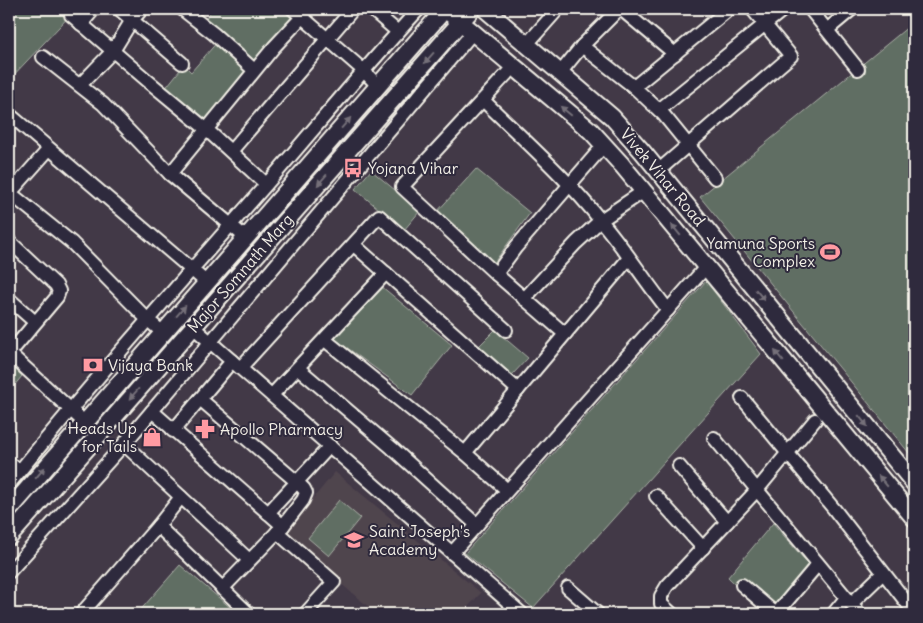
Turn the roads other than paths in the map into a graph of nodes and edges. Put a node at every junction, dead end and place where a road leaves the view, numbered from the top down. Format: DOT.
graph roads {
  1 [pos="94,9"];
  2 [pos="119,9"];
  3 [pos="142,9"];
  4 [pos="182,9"];
  5 [pos="353,9"];
  6 [pos="371,9"];
  7 [pos="419,9"];
  8 [pos="445,9"];
  9 [pos="485,9"];
  10 [pos="558,9"];
  11 [pos="620,9"];
  12 [pos="729,9"];
  13 [pos="752,9"];
  14 [pos="784,9"];
  15 [pos="810,9"];
  16 [pos="852,9"];
  17 [pos="298,13"];
  18 [pos="71,15"];
  19 [pos="132,20"];
  20 [pos="469,20"];
  21 [pos="81,24"];
  22 [pos="765,24"];
  23 [pos="827,30"];
  24 [pos="398,32"];
  25 [pos="327,39"];
  26 [pos="527,44"];
  27 [pos="582,46"];
  28 [pos="113,51"];
  29 [pos="675,54"];
  30 [pos="43,57"];
  31 [pos="182,63"];
  32 [pos="514,66"];
  33 [pos="858,69"];
  34 [pos="254,70"];
  35 [pos="363,70"];
  36 [pos="560,73"];
  37 [pos="412,77"];
  38 [pos="80,85"];
  39 [pos="378,86"];
  40 [pos="634,87"];
  41 [pos="425,88"];
  42 [pos="483,100"];
  43 [pos="659,110"];
  44 [pos="9,114"];
  45 [pos="206,129"];
  46 [pos="604,145"];
  47 [pos="688,145"];
  48 [pos="49,149"];
  49 [pos="232,150"];
  50 [pos="658,171"];
  51 [pos="170,174"];
  52 [pos="715,178"];
  53 [pos="266,184"];
  54 [pos="570,186"];
  55 [pos="644,191"];
  56 [pos="9,193"];
  57 [pos="602,220"];
  58 [pos="230,225"];
  59 [pos="245,237"];
  60 [pos="9,241"];
  61 [pos="354,245"];
  62 [pos="629,258"];
  63 [pos="706,267"];
  64 [pos="192,270"];
  65 [pos="386,273"];
  66 [pos="496,274"];
  67 [pos="743,274"];
  68 [pos="206,282"];
  69 [pos="724,289"];
  70 [pos="9,299"];
  71 [pos="524,300"];
  72 [pos="668,310"];
  73 [pos="148,320"];
  74 [pos="35,322"];
  75 [pos="194,326"];
  76 [pos="506,330"];
  77 [pos="162,332"];
  78 [pos="565,334"];
  79 [pos="325,340"];
  80 [pos="211,342"];
  81 [pos="9,353"];
  82 [pos="236,364"];
  83 [pos="298,368"];
  84 [pos="518,390"];
  85 [pos="272,395"];
  86 [pos="742,398"];
  87 [pos="200,399"];
  88 [pos="70,409"];
  89 [pos="152,410"];
  90 [pos="815,420"];
  91 [pos="84,422"];
  92 [pos="173,431"];
  93 [pos="714,438"];
  94 [pos="124,444"];
  95 [pos="330,446"];
  96 [pos="465,453"];
  97 [pos="788,453"];
  98 [pos="9,463"];
  99 [pos="679,466"];
  100 [pos="19,471"];
  101 [pos="297,482"];
  102 [pos="914,483"];
  103 [pos="9,484"];
  104 [pos="507,490"];
  105 [pos="757,490"];
  106 [pos="656,496"];
  107 [pos="181,497"];
  108 [pos="9,510"];
  109 [pos="268,513"];
  110 [pos="914,518"];
  111 [pos="727,522"];
  112 [pos="477,525"];
  113 [pos="158,526"];
  114 [pos="280,529"];
  115 [pos="9,537"];
  116 [pos="703,548"];
  117 [pos="452,553"];
  118 [pos="248,560"];
  119 [pos="818,564"];
  120 [pos="9,572"];
  121 [pos="883,573"];
  122 [pos="742,585"];
  123 [pos="568,588"];
  124 [pos="222,589"];
  125 [pos="849,601"];
  126 [pos="911,610"];
  127 [pos="312,612"];
  128 [pos="81,614"];
  129 [pos="249,614"];
  130 [pos="520,614"];
  131 [pos="598,614"];
  132 [pos="672,614"];
  133 [pos="833,614"];
  134 [pos="860,614"];
  1 -- 21 [label="street"];
  2 -- 19 [label="street"];
  3 -- 19 [label="street"];
  4 -- 34 [label="street"];
  5 -- 25 [label="street"];
  6 -- 24 [label="street"];
  7 -- 24 [label="street"];
  8 -- 20 [label="main road"];
  8 -- 39 [label="main road, Major Somnath Marg"];
  9 -- 26 [label="main road, Vivek Vihar Road"];
  10 -- 26 [label="street"];
  11 -- 27 [label="street"];
  11 -- 29 [label="street"];
  12 -- 29 [label="street"];
  13 -- 22 [label="street"];
  14 -- 22 [label="street"];
  15 -- 23 [label="street"];
  16 -- 23 [label="street"];
  17 -- 25 [label="street"];
  17 -- 34 [label="street"];
  18 -- 21 [label="street"];
  19 -- 28 [label="street"];
  19 -- 31 [label="street"];
  20 -- 32 [label="main road"];
  20 -- 37 [label="main road, Major Somnath Marg, one-way"];
  20 -- 41 [label="street"];
  21 -- 28 [label="street"];
  22 -- 43 [label="street"];
  22 -- 47 [label="street"];
  23 -- 33 [label="street"];
  24 -- 35 [label="street"];
  25 -- 35 [label="street"];
  25 -- 49 [label="street"];
  26 -- 36 [label="main road, Vivek Vihar Road"];
  27 -- 36 [label="street"];
  27 -- 40 [label="street"];
  28 -- 38 [label="street"];
  28 -- 45 [label="street"];
  29 -- 40 [label="street"];
  30 -- 38 [label="street"];
  32 -- 42 [label="street"];
  46 -- 32 [label="main road, one-way"];
  34 -- 45 [label="street"];
  35 -- 39 [label="street"];
  35 -- 53 [label="street"];
  36 -- 50 [label="main road, Vivek Vihar Road"];
  37 -- 41 [label="street"];
  37 -- 75 [label="main road, Major Somnath Marg, one-way"];
  38 -- 51 [label="street"];
  59 -- 39 [label="main road, Major Somnath Marg, one-way"];
  40 -- 43 [label="street"];
  41 -- 80 [label="street"];
  42 -- 54 [label="street"];
  42 -- 66 [label="street"];
  43 -- 47 [label="street"];
  44 -- 48 [label="street"];
  45 -- 49 [label="street"];
  45 -- 51 [label="street"];
  46 -- 54 [label="street"];
  46 -- 55 [label="main road"];
  47 -- 50 [label="street"];
  47 -- 52 [label="street"];
  48 -- 56 [label="street"];
  48 -- 64 [label="street"];
  49 -- 53 [label="street"];
  50 -- 67 [label="main road, Vivek Vihar Road"];
  51 -- 58 [label="street"];
  53 -- 58 [label="street"];
  54 -- 57 [label="street"];
  54 -- 66 [label="street"];
  55 -- 57 [label="street"];
  63 -- 55 [label="main road, one-way"];
  56 -- 73 [label="street"];
  57 -- 62 [label="street"];
  57 -- 71 [label="street"];
  58 -- 59 [label="street"];
  58 -- 64 [label="street"];
  59 -- 68 [label="main road, Major Somnath Marg"];
  60 -- 74 [label="street"];
  61 -- 65 [label="street"];
  61 -- 76 [label="street"];
  61 -- 82 [label="street"];
  62 -- 72 [label="street"];
  62 -- 78 [label="street"];
  63 -- 69 [label="main road"];
  63 -- 72 [label="street"];
  64 -- 68 [label="street"];
  64 -- 73 [label="street"];
  65 -- 79 [label="street"];
  65 -- 84 [label="street"];
  66 -- 71 [label="street"];
  67 -- 69 [label="main road"];
  67 -- 102 [label="main road, Vivek Vihar Road, one-way"];
  77 -- 68 [label="main road, Major Somnath Marg, one-way"];
  110 -- 69 [label="main road, one-way"];
  70 -- 74 [label="street"];
  71 -- 78 [label="street"];
  72 -- 104 [label="street"];
  73 -- 77 [label="street"];
  73 -- 88 [label="street"];
  74 -- 81 [label="street"];
  75 -- 80 [label="street"];
  75 -- 115 [label="main road, Major Somnath Marg, one-way"];
  77 -- 91 [label="main road, Major Somnath Marg"];
  78 -- 84 [label="street"];
  79 -- 83 [label="street"];
  79 -- 96 [label="street"];
  80 -- 82 [label="street"];
  80 -- 89 [label="street"];
  81 -- 88 [label="street"];
  82 -- 85 [label="street"];
  82 -- 87 [label="street"];
  83 -- 85 [label="street"];
  83 -- 112 [label="street"];
  84 -- 96 [label="street"];
  85 -- 95 [label="street"];
  86 -- 97 [label="street"];
  87 -- 92 [label="street"];
  87 -- 101 [label="street"];
  88 -- 91 [label="street"];
  88 -- 100 [label="street"];
  89 -- 92 [label="street"];
  89 -- 94 [label="street"];
  90 -- 97 [label="street"];
  108 -- 91 [label="main road, Major Somnath Marg, one-way"];
  92 -- 109 [label="street"];
  93 -- 105 [label="street"];
  94 -- 107 [label="street"];
  94 -- 120 [label="street"];
  95 -- 101 [label="street"];
  95 -- 117 [label="street"];
  96 -- 104 [label="street"];
  97 -- 105 [label="street"];
  97 -- 121 [label="street"];
  98 -- 100 [label="street"];
  99 -- 111 [label="street"];
  100 -- 103 [label="street"];
  101 -- 109 [label="street"];
  101 -- 114 [label="street"];
  104 -- 112 [label="street"];
  105 -- 111 [label="street"];
  105 -- 119 [label="street"];
  106 -- 116 [label="street"];
  107 -- 113 [label="street"];
  107 -- 118 [label="street"];
  109 -- 114 [label="street"];
  111 -- 116 [label="street"];
  112 -- 117 [label="street"];
  113 -- 124 [label="street"];
  113 -- 128 [label="street"];
  114 -- 118 [label="street"];
  114 -- 127 [label="street"];
  116 -- 132 [label="street"];
  117 -- 130 [label="street"];
  118 -- 124 [label="street"];
  119 -- 122 [label="street"];
  119 -- 125 [label="street"];
  121 -- 125 [label="street"];
  121 -- 126 [label="street"];
  123 -- 131 [label="street"];
  124 -- 129 [label="street"];
  125 -- 133 [label="street"];
  125 -- 134 [label="street"];
}
